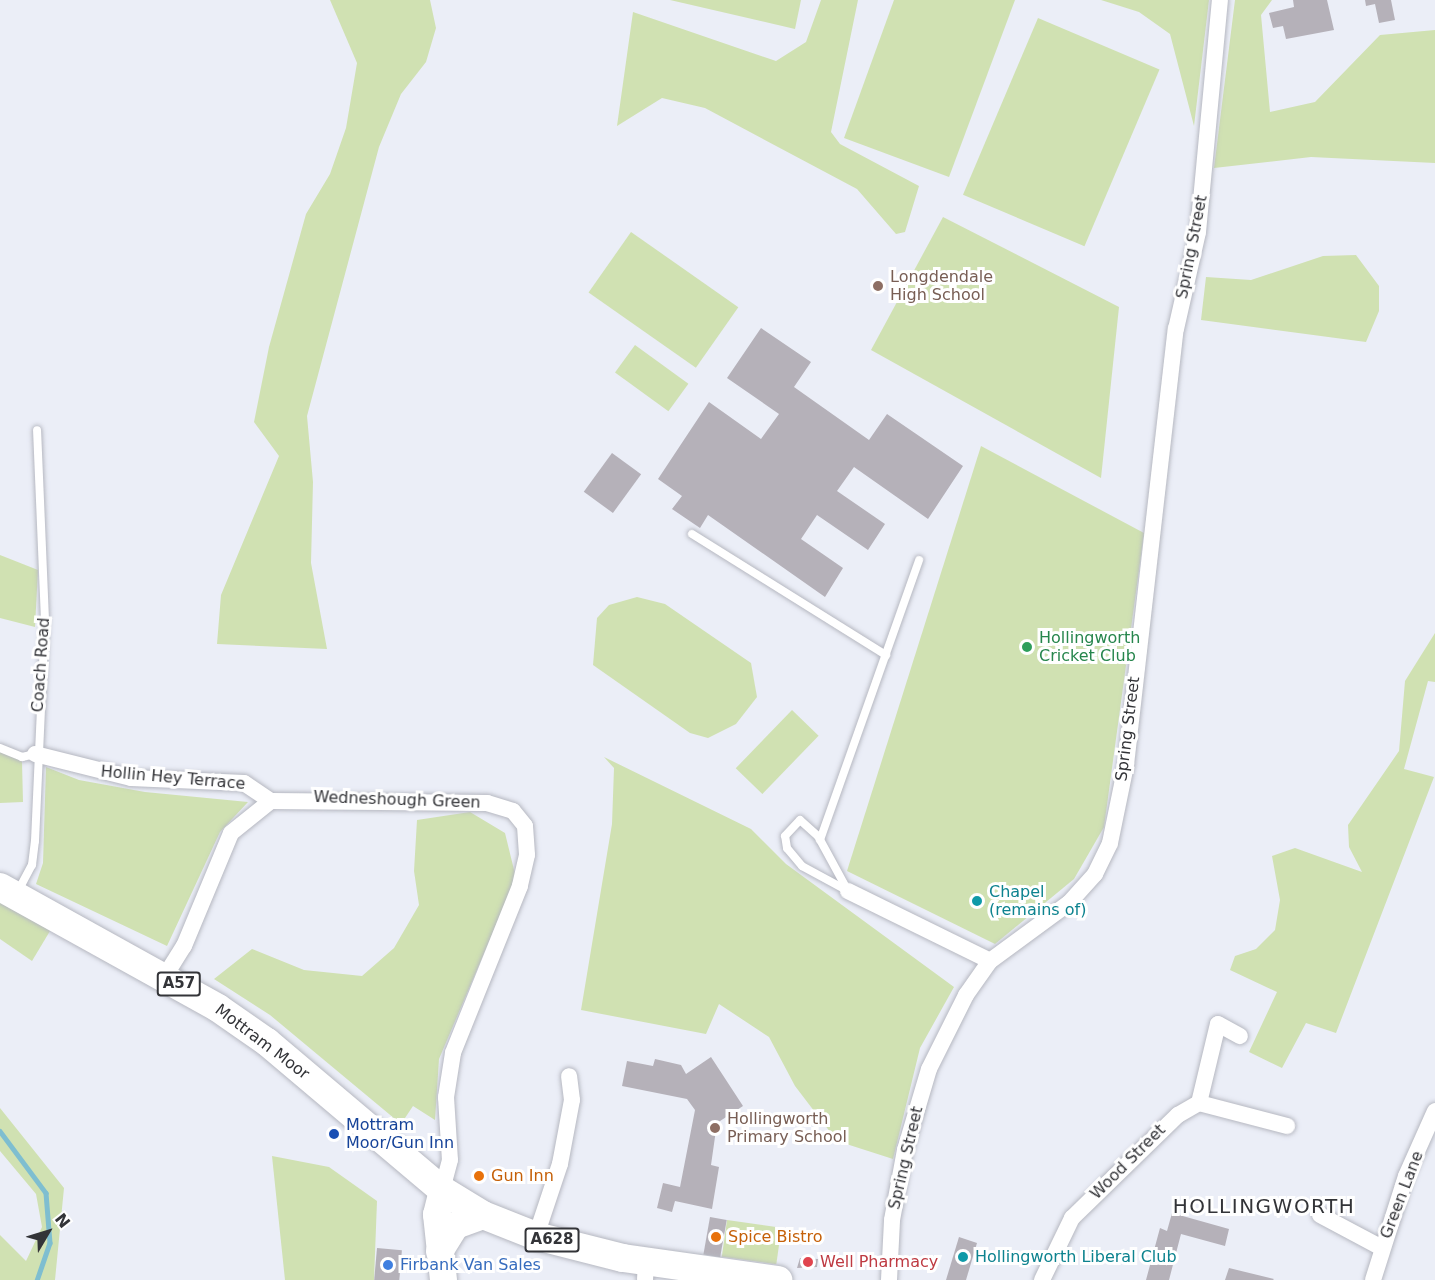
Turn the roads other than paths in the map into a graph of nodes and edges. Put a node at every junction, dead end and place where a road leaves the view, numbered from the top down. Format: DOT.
graph roads {
  1 [pos="1220,0"];
  2 [pos="37,430"];
  3 [pos="692,534"];
  4 [pos="919,560"];
  5 [pos="886,655"];
  6 [pos="0,748"];
  7 [pos="35,754"];
  8 [pos="271,801"];
  9 [pos="820,840"];
  10 [pos="848,891"];
  11 [pos="8,892"];
  12 [pos="990,961"];
  13 [pos="165,976"];
  14 [pos="1240,1036"];
  15 [pos="569,1076"];
  16 [pos="1199,1103"];
  17 [pos="1435,1111"];
  18 [pos="1287,1126"];
  19 [pos="412,1166"];
  20 [pos="442,1190"];
  21 [pos="483,1215"];
  22 [pos="1320,1215"];
  23 [pos="536,1236"];
  24 [pos="439,1246"];
  25 [pos="1382,1248"];
  26 [pos="645,1271"];
  27 [pos="768,1279"];
  28 [pos="443,1280"];
  29 [pos="889,1280"];
  30 [pos="1042,1280"];
  31 [pos="1373,1280"];
  1 -- 12 [label="street, Spring Street"];
  2 -- 7 [label="lane, Coach Road"];
  3 -- 5 [label="lane"];
  4 -- 5 [label="lane"];
  5 -- 9 [label="lane"];
  6 -- 7 [label="lane"];
  7 -- 8 [label="street, Hollin Hey Terrace"];
  7 -- 11 [label="lane, Coach Road"];
  8 -- 13 [label="street"];
  8 -- 20 [label="street, Wedneshough Green"];
  9 -- 10 [label="lane"];
  9 -- 10 [label="lane"];
  10 -- 12 [label="street"];
  11 -- 13 [label="highway, Mottram Moor / A57"];
  12 -- 29 [label="street, Spring Street"];
  13 -- 19 [label="highway, Mottram Moor / A57"];
  14 -- 16 [label="street"];
  15 -- 23 [label="street"];
  16 -- 18 [label="street"];
  16 -- 30 [label="street, Wood Street"];
  17 -- 25 [label="street, Green Lane"];
  19 -- 20 [label="highway, Mottram Moor / A57"];
  19 -- 24 [label="main road"];
  20 -- 21 [label="highway, A628"];
  20 -- 24 [label="main road"];
  21 -- 23 [label="highway, A628"];
  21 -- 24 [label="main road"];
  22 -- 25 [label="street"];
  23 -- 26 [label="highway, A628"];
  24 -- 28 [label="main road"];
  25 -- 31 [label="street, Green Lane"];
  26 -- 27 [label="highway, A628"];
}
